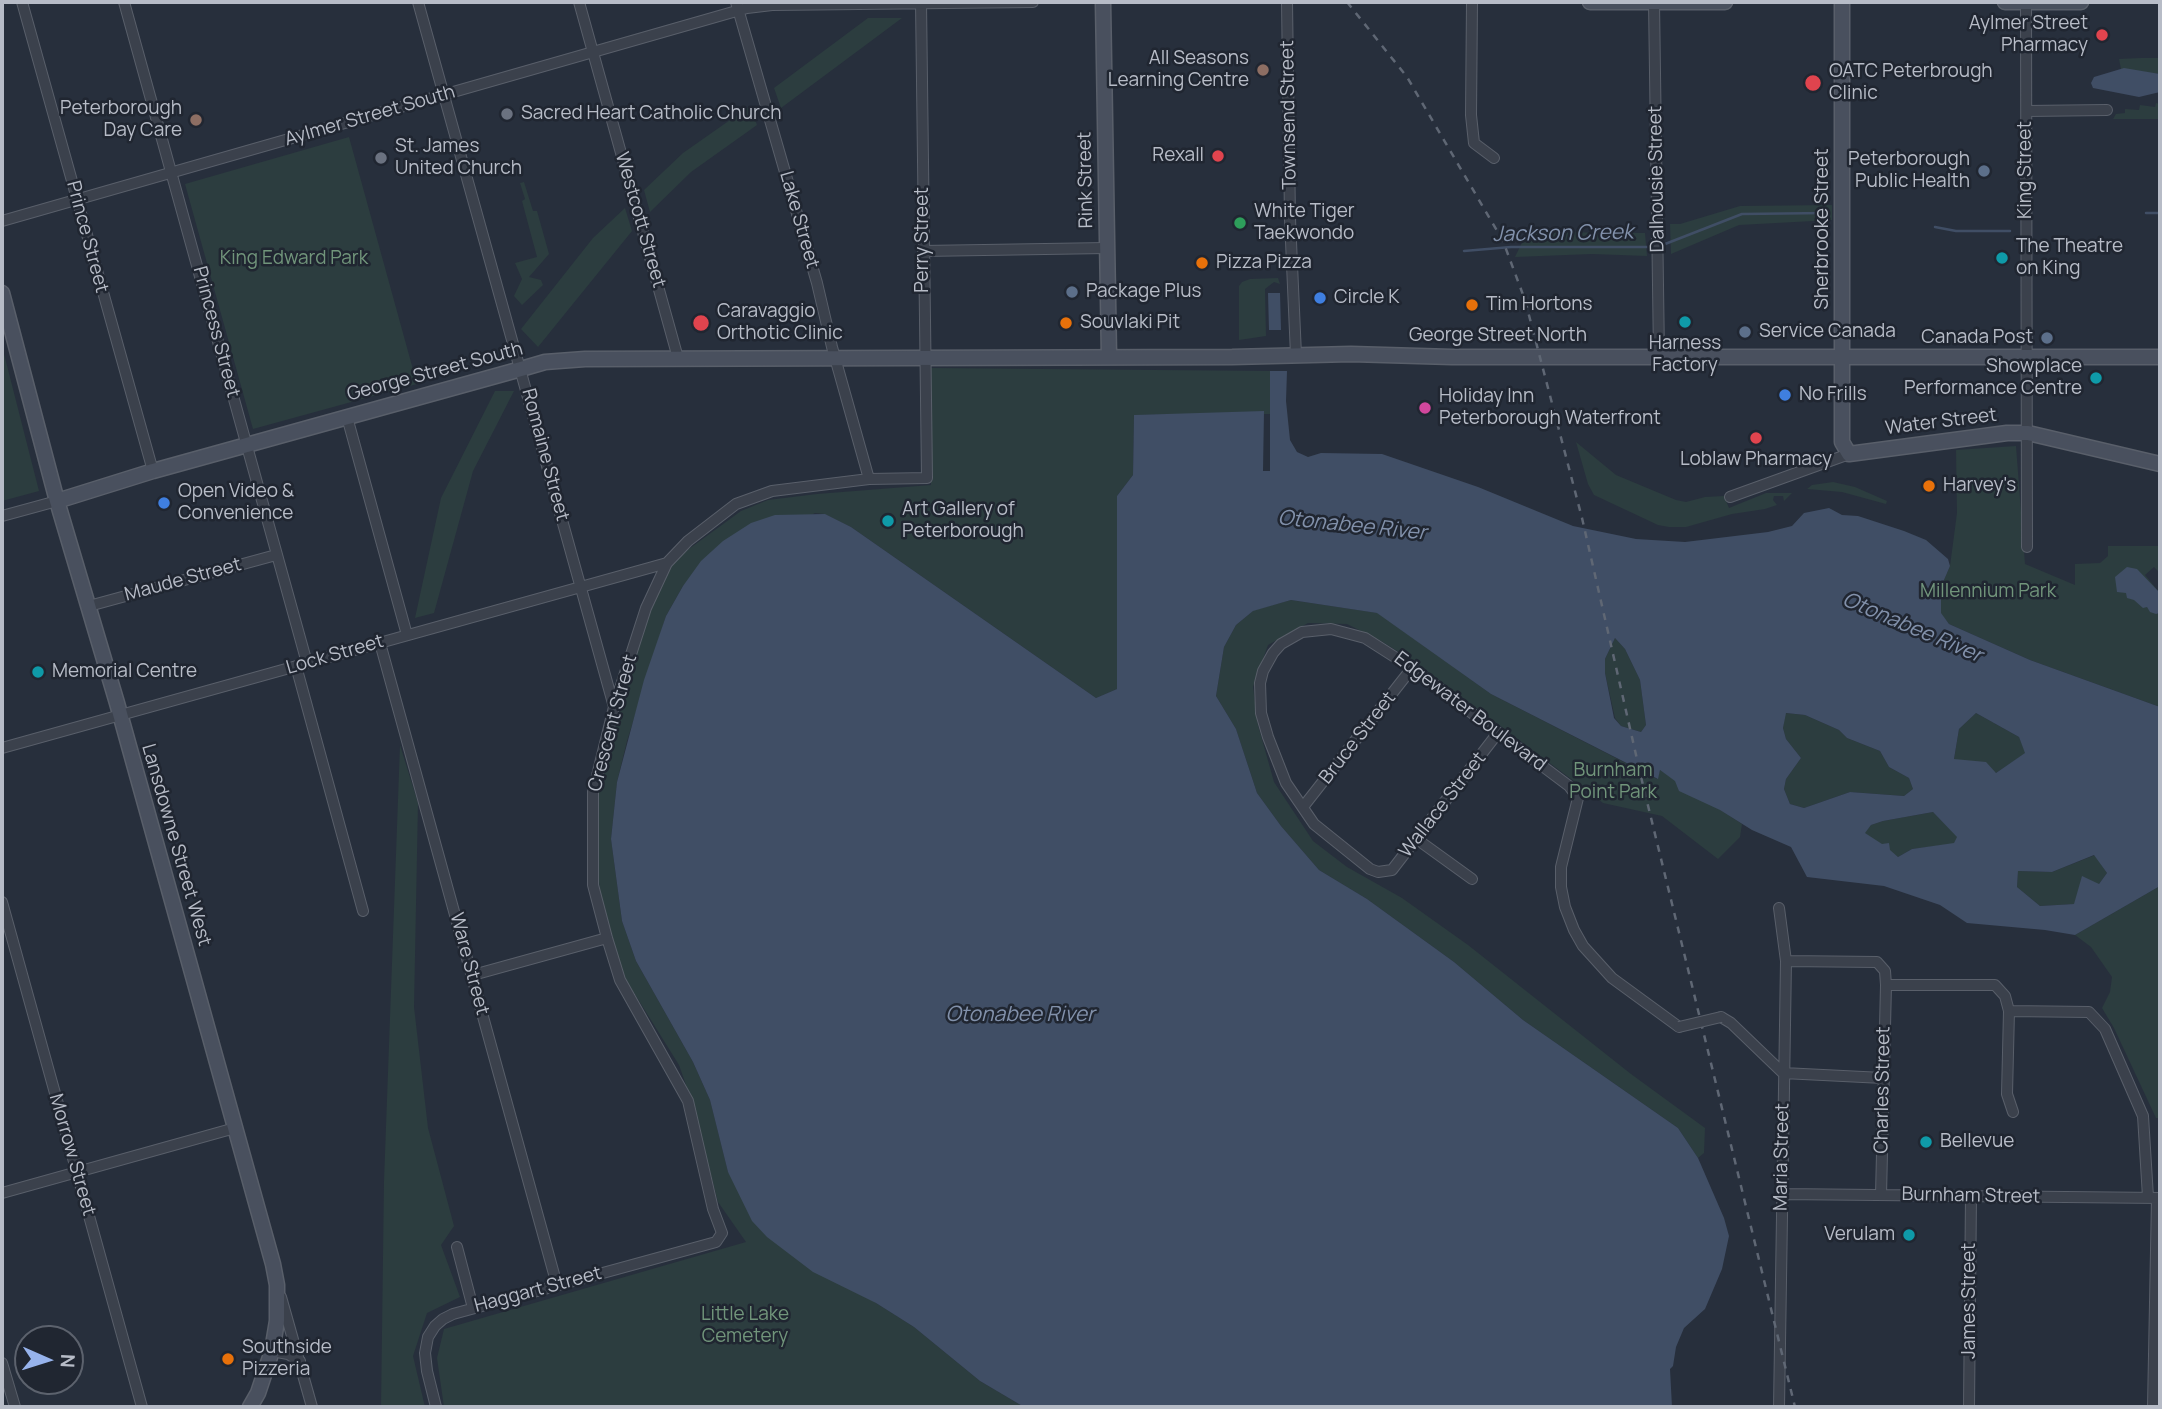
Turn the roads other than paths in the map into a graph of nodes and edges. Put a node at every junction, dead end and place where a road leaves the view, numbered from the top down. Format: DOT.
graph roads {
  1 [pos="22,2"];
  2 [pos="124,2"];
  3 [pos="418,2"];
  4 [pos="579,2"];
  5 [pos="920,2"];
  6 [pos="1033,2"];
  7 [pos="1103,2"];
  8 [pos="1287,2"];
  9 [pos="1472,2"];
  10 [pos="1590,2"];
  11 [pos="1654,2"];
  12 [pos="1725,2"];
  13 [pos="1842,2"];
  14 [pos="2004,2"];
  15 [pos="2026,2"];
  16 [pos="2081,2"];
  17 [pos="737,6"];
  18 [pos="593,53"];
  19 [pos="445,95"];
  20 [pos="2107,110"];
  21 [pos="2027,111"];
  22 [pos="1494,158"];
  23 [pos="172,172"];
  24 [pos="76,199"];
  25 [pos="2,220"];
  26 [pos="1106,248"];
  27 [pos="923,251"];
  28 [pos="2,293"];
  29 [pos="1296,355"];
  30 [pos="1659,356"];
  31 [pos="1842,356"];
  32 [pos="2026,356"];
  33 [pos="1109,357"];
  34 [pos="1812,357"];
  35 [pos="2160,357"];
  36 [pos="678,358"];
  37 [pos="835,358"];
  38 [pos="925,358"];
  39 [pos="522,369"];
  40 [pos="1842,377"];
  41 [pos="347,417"];
  42 [pos="2028,433"];
  43 [pos="247,445"];
  44 [pos="1849,454"];
  45 [pos="2160,464"];
  46 [pos="153,471"];
  47 [pos="927,478"];
  48 [pos="869,479"];
  49 [pos="1730,497"];
  50 [pos="57,501"];
  51 [pos="2,516"];
  52 [pos="2027,547"];
  53 [pos="276,555"];
  54 [pos="667,563"];
  55 [pos="581,586"];
  56 [pos="89,606"];
  57 [pos="407,635"];
  58 [pos="380,643"];
  59 [pos="307,663"];
  60 [pos="296,666"];
  61 [pos="1412,668"];
  62 [pos="614,707"];
  63 [pos="120,716"];
  64 [pos="1497,734"];
  65 [pos="2,748"];
  66 [pos="1303,807"];
  67 [pos="1418,839"];
  68 [pos="1385,873"];
  69 [pos="1472,879"];
  70 [pos="2,902"];
  71 [pos="1779,908"];
  72 [pos="363,911"];
  73 [pos="607,938"];
  74 [pos="1786,961"];
  75 [pos="472,975"];
  76 [pos="1886,985"];
  77 [pos="2009,1011"];
  78 [pos="1783,1073"];
  79 [pos="1883,1078"];
  80 [pos="2013,1112"];
  81 [pos="235,1128"];
  82 [pos="77,1172"];
  83 [pos="2,1193"];
  84 [pos="1782,1194"];
  85 [pos="1881,1195"];
  86 [pos="1971,1195"];
  87 [pos="2155,1198"];
  88 [pos="722,1233"];
  89 [pos="457,1247"];
  90 [pos="277,1285"];
  91 [pos="557,1285"];
  92 [pos="473,1308"];
  93 [pos="272,1351"];
  94 [pos="300,1361"];
  95 [pos="2,1363"];
  96 [pos="15,1407"];
  97 [pos="142,1407"];
  98 [pos="250,1407"];
  99 [pos="312,1407"];
  100 [pos="436,1407"];
  101 [pos="1779,1407"];
  102 [pos="1969,1407"];
  103 [pos="2153,1407"];
  1 -- 24 [label="street, Prince Street"];
  2 -- 23 [label="street, Princess Street"];
  3 -- 19 [label="street, Romaine Street"];
  4 -- 18 [label="street, Westcott Street"];
  5 -- 6 [label="street, Aylmer Street South"];
  5 -- 17 [label="street, Aylmer Street South"];
  5 -- 27 [label="street, Perry Street"];
  7 -- 26 [label="main road, Rink Street"];
  8 -- 29 [label="street, Townsend Street"];
  9 -- 22 [label="street"];
  10 -- 11 [label="main road"];
  11 -- 12 [label="main road"];
  11 -- 30 [label="street, Dalhousie Street"];
  13 -- 31 [label="main road, Sherbrooke Street"];
  14 -- 15 [label="main road"];
  15 -- 16 [label="main road"];
  15 -- 21 [label="street, King Street"];
  17 -- 18 [label="street, Aylmer Street South"];
  17 -- 37 [label="street, Lake Street"];
  18 -- 19 [label="street, Aylmer Street South"];
  18 -- 36 [label="street, Westcott Street"];
  19 -- 23 [label="street, Aylmer Street South"];
  19 -- 39 [label="street, Romaine Street"];
  20 -- 21 [label="street"];
  21 -- 32 [label="street, King Street"];
  23 -- 24 [label="street, Aylmer Street South"];
  23 -- 43 [label="street, Princess Street"];
  24 -- 25 [label="street, Aylmer Street South"];
  24 -- 46 [label="street, Prince Street"];
  26 -- 27 [label="street"];
  26 -- 33 [label="main road, Rink Street"];
  27 -- 38 [label="street, Perry Street"];
  28 -- 50 [label="main road, Lansdowne Street West"];
  29 -- 30 [label="main road, George Street North"];
  29 -- 33 [label="main road, George Street North"];
  30 -- 34 [label="main road, George Street North"];
  31 -- 32 [label="main road, George Street North"];
  31 -- 34 [label="main road, George Street North"];
  31 -- 40 [label="main road, Sherbrooke Street"];
  32 -- 35 [label="main road, George Street North"];
  32 -- 42 [label="street, King Street"];
  33 -- 38 [label="main road, George Street North"];
  34 -- 40 [label="main road"];
  36 -- 37 [label="main road, George Street South"];
  36 -- 39 [label="main road, George Street South"];
  37 -- 38 [label="main road, George Street North"];
  37 -- 48 [label="street, Lake Street"];
  38 -- 47 [label="street, Perry Street"];
  39 -- 41 [label="main road, George Street South"];
  39 -- 55 [label="street, Romaine Street"];
  40 -- 44 [label="main road, Sherbrooke Street"];
  41 -- 43 [label="main road, George Street South"];
  41 -- 57 [label="street"];
  42 -- 44 [label="main road, Water Street"];
  42 -- 45 [label="main road, Water Street"];
  42 -- 52 [label="street, King Street"];
  43 -- 46 [label="main road, George Street South"];
  43 -- 53 [label="street, Princess Street"];
  44 -- 49 [label="street, Water Street"];
  46 -- 50 [label="main road, George Street South"];
  47 -- 48 [label="street, Crescent Street"];
  48 -- 54 [label="street, Crescent Street"];
  50 -- 51 [label="street"];
  50 -- 56 [label="main road, Lansdowne Street West"];
  53 -- 56 [label="street, Maude Street"];
  53 -- 59 [label="street, Princess Street"];
  54 -- 55 [label="street, Lock Street"];
  54 -- 62 [label="street, Crescent Street"];
  55 -- 57 [label="street, Lock Street"];
  55 -- 62 [label="street, Romaine Street"];
  56 -- 63 [label="main road, Lansdowne Street West"];
  57 -- 58 [label="street, Lock Street"];
  58 -- 59 [label="street, Lock Street"];
  58 -- 75 [label="street, Ware Street"];
  59 -- 60 [label="street, Lock Street"];
  60 -- 63 [label="street, Lock Street"];
  60 -- 72 [label="street"];
  61 -- 64 [label="street, Edgewater Boulevard"];
  61 -- 66 [label="street, Bruce Street"];
  61 -- 66 [label="street, Edgewater Boulevard"];
  62 -- 73 [label="street, Crescent Street"];
  63 -- 65 [label="street, Lock Street"];
  63 -- 81 [label="main road, Lansdowne Street West"];
  64 -- 67 [label="street, Wallace Street"];
  64 -- 78 [label="street, Edgewater Boulevard, bridge"];
  66 -- 68 [label="street, Edgewater Boulevard"];
  67 -- 68 [label="street, Wallace Street"];
  67 -- 69 [label="street"];
  70 -- 82 [label="street, Morrow Street"];
  71 -- 74 [label="street, Maria Street"];
  73 -- 75 [label="street"];
  73 -- 88 [label="street, Crescent Street"];
  74 -- 76 [label="street"];
  74 -- 78 [label="street, Maria Street"];
  75 -- 91 [label="street, Ware Street"];
  76 -- 77 [label="street"];
  76 -- 79 [label="street, Charles Street"];
  77 -- 80 [label="street"];
  77 -- 87 [label="street"];
  78 -- 79 [label="street"];
  78 -- 84 [label="street, Maria Street"];
  79 -- 85 [label="street, Charles Street"];
  81 -- 82 [label="street"];
  81 -- 90 [label="main road, Lansdowne Street West"];
  82 -- 83 [label="street"];
  82 -- 97 [label="street, Morrow Street"];
  84 -- 85 [label="street, Burnham Street"];
  84 -- 101 [label="street, Maria Street"];
  85 -- 86 [label="street, Burnham Street"];
  86 -- 87 [label="street, Burnham Street"];
  86 -- 102 [label="street, James Street"];
  87 -- 103 [label="street"];
  88 -- 91 [label="street, Haggart Street"];
  89 -- 92 [label="street"];
  90 -- 93 [label="main road, Lansdowne Street West"];
  90 -- 94 [label="street"];
  91 -- 92 [label="street, Haggart Street"];
  92 -- 100 [label="street, Haggart Street"];
  93 -- 94 [label="street"];
  93 -- 98 [label="main road, Lansdowne Street West"];
  94 -- 99 [label="street"];
  95 -- 96 [label="street"];
}
